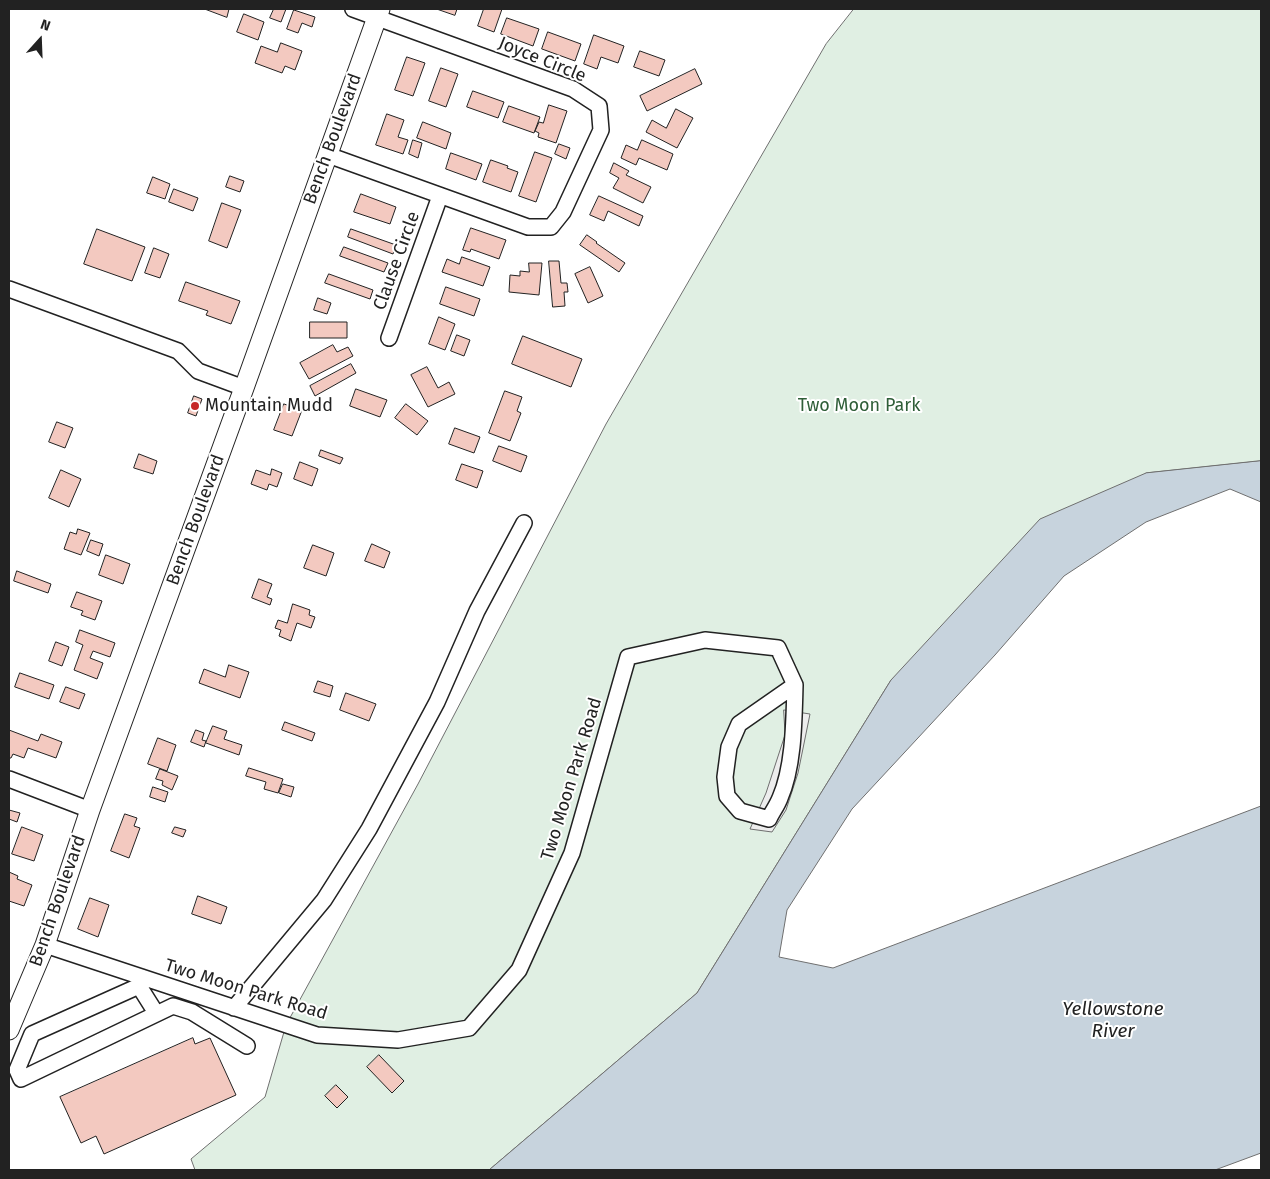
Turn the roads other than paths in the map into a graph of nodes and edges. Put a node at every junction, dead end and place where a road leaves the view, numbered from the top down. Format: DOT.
graph roads {
  1 [pos="352,9"];
  2 [pos="378,13"];
  3 [pos="328,155"];
  4 [pos="440,196"];
  5 [pos="9,289"];
  6 [pos="389,338"];
  7 [pos="244,388"];
  8 [pos="524,523"];
  9 [pos="794,685"];
  10 [pos="9,779"];
  11 [pos="90,810"];
  12 [pos="45,944"];
  13 [pos="140,982"];
  14 [pos="234,1008"];
  15 [pos="156,1013"];
  16 [pos="9,1030"];
  17 [pos="247,1046"];
  1 -- 2 [label="street"];
  2 -- 3 [label="main road, Bench Boulevard"];
  2 -- 4 [label="street, Joyce Circle"];
  3 -- 4 [label="street, Joyce Circle"];
  3 -- 7 [label="main road, Bench Boulevard"];
  4 -- 6 [label="street, Clause Circle"];
  5 -- 7 [label="street"];
  7 -- 11 [label="main road, Bench Boulevard"];
  8 -- 14 [label="street"];
  9 -- 9 [label="street, Two Moon Park Road"];
  9 -- 14 [label="street, Two Moon Park Road"];
  10 -- 11 [label="street"];
  11 -- 12 [label="main road, Bench Boulevard"];
  12 -- 13 [label="street, Two Moon Park Road"];
  12 -- 16 [label="main road, Bench Boulevard"];
  13 -- 14 [label="street, Two Moon Park Road"];
  13 -- 15 [label="street"];
  13 -- 15 [label="street"];
  15 -- 17 [label="street"];
}
